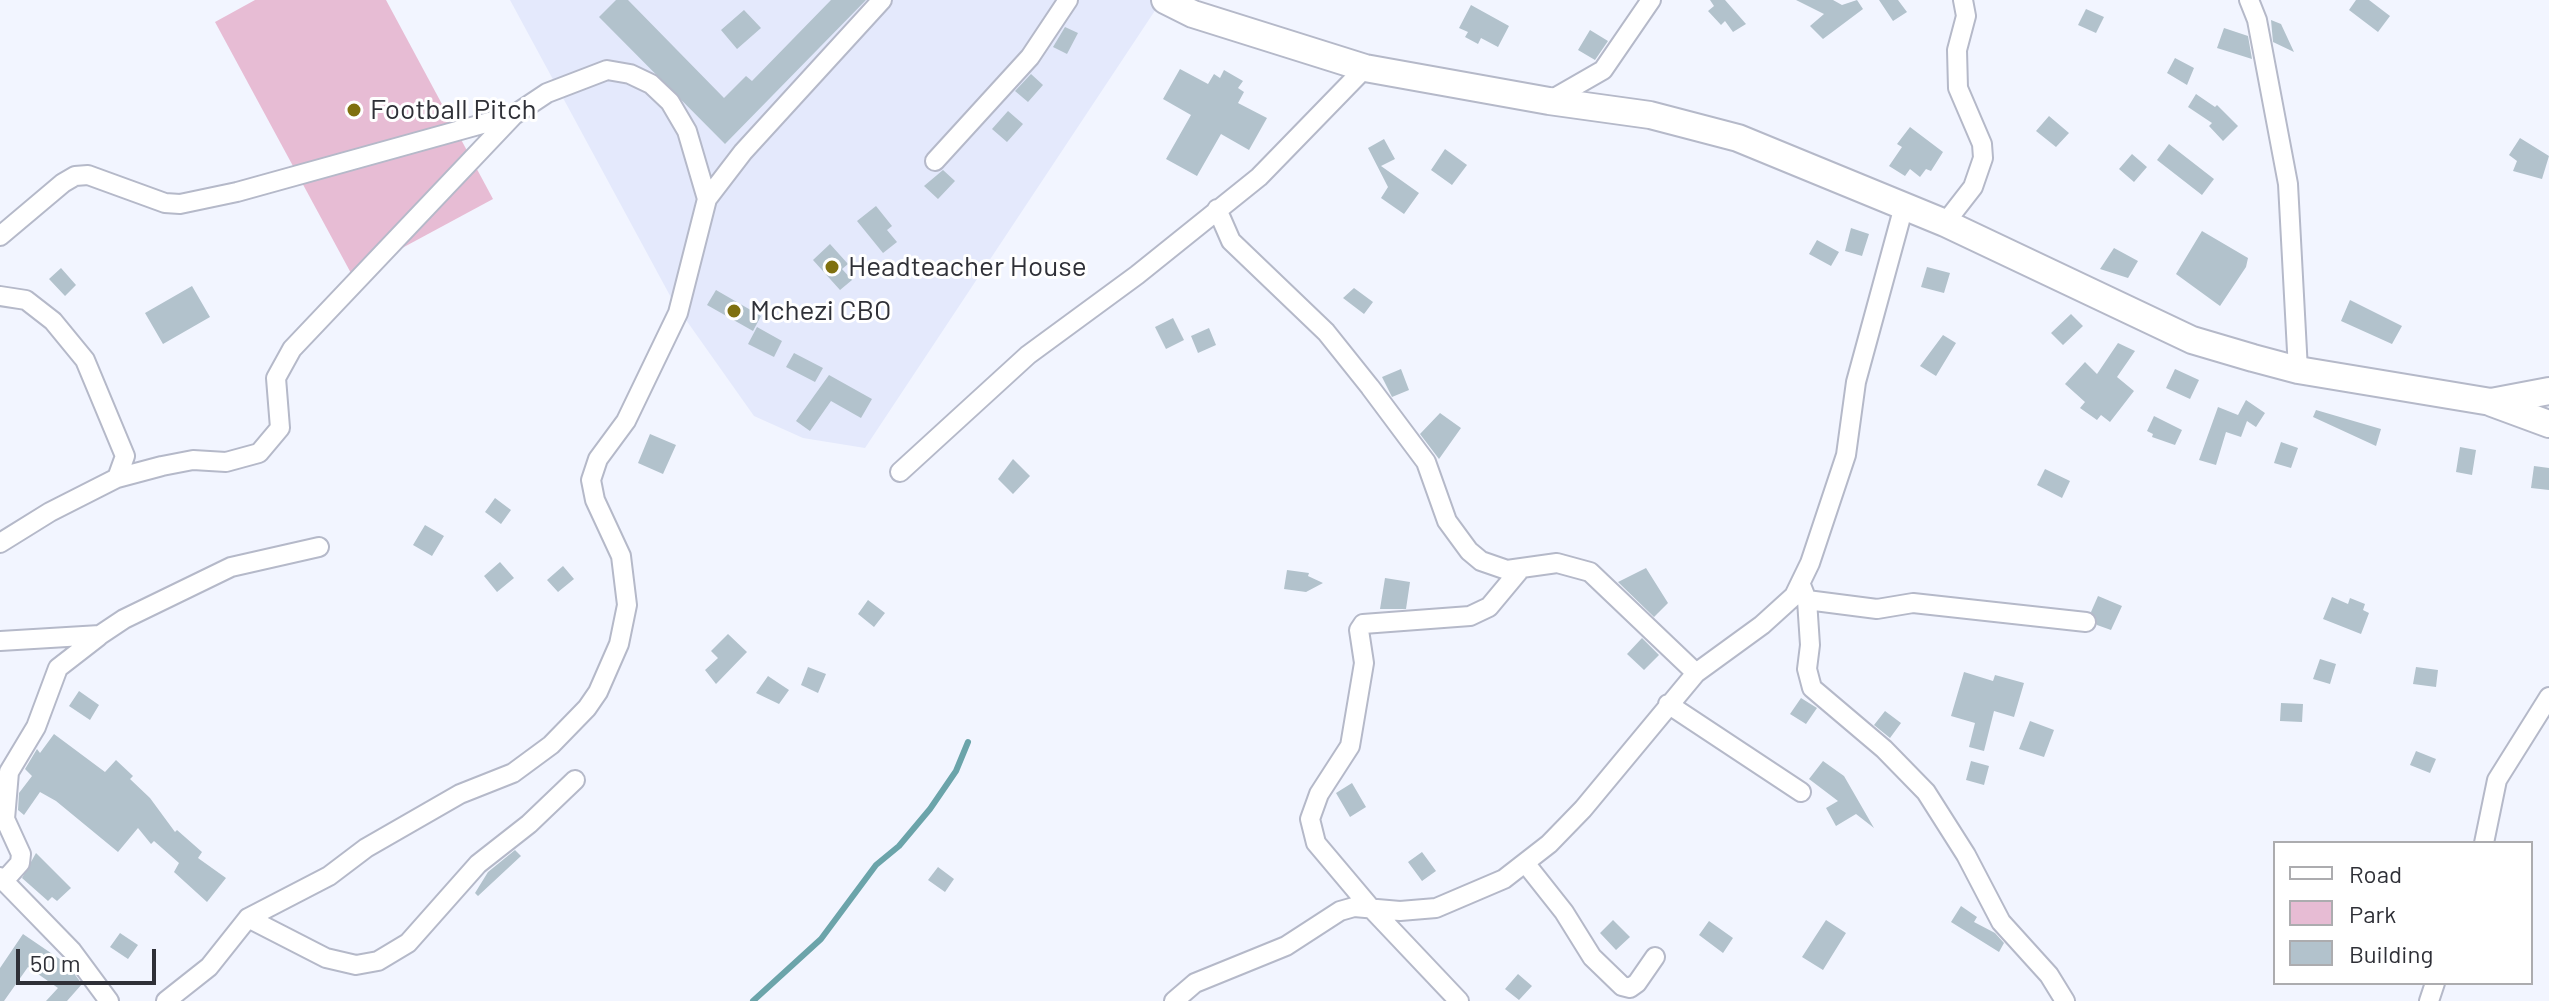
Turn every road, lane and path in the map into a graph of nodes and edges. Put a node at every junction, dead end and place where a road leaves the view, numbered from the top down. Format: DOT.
graph roads {
  1 [pos="882,0"];
  2 [pos="1068,0"];
  3 [pos="1165,0"];
  4 [pos="1651,0"];
  5 [pos="1963,0"];
  6 [pos="2249,0"];
  7 [pos="1365,68"];
  8 [pos="1549,101"];
  9 [pos="514,115"];
  10 [pos="935,161"];
  11 [pos="707,199"];
  12 [pos="1904,206"];
  13 [pos="1217,209"];
  14 [pos="1945,223"];
  15 [pos="0,236"];
  16 [pos="0,296"];
  17 [pos="2298,370"];
  18 [pos="2549,391"];
  19 [pos="2491,402"];
  20 [pos="2549,424"];
  21 [pos="900,472"];
  22 [pos="117,478"];
  23 [pos="0,543"];
  24 [pos="319,547"];
  25 [pos="1519,571"];
  26 [pos="1804,593"];
  27 [pos="2086,622"];
  28 [pos="100,635"];
  29 [pos="0,641"];
  30 [pos="1696,673"];
  31 [pos="2549,697"];
  32 [pos="1668,704"];
  33 [pos="575,780"];
  34 [pos="1801,792"];
  35 [pos="2484,841"];
  36 [pos="1526,864"];
  37 [pos="2,880"];
  38 [pos="1370,907"];
  39 [pos="248,918"];
  40 [pos="1655,957"];
  41 [pos="109,1001"];
  42 [pos="166,1001"];
  43 [pos="1174,1001"];
  44 [pos="1459,1001"];
  45 [pos="2065,1001"];
  1 -- 11 [label="street"];
  2 -- 10 [label="street"];
  3 -- 7 [label="street"];
  4 -- 8 [label="street"];
  5 -- 14 [label="street"];
  6 -- 17 [label="street"];
  7 -- 8 [label="street"];
  7 -- 13 [label="street"];
  8 -- 12 [label="street"];
  9 -- 11 [label="street"];
  9 -- 15 [label="street"];
  9 -- 22 [label="street"];
  11 -- 39 [label="street"];
  12 -- 14 [label="street"];
  12 -- 26 [label="street"];
  13 -- 21 [label="street"];
  13 -- 25 [label="street"];
  14 -- 17 [label="street"];
  16 -- 22 [label="street"];
  17 -- 19 [label="street"];
  18 -- 19 [label="street"];
  19 -- 20 [label="street"];
  22 -- 23 [label="street"];
  24 -- 28 [label="street"];
  25 -- 30 [label="street"];
  25 -- 38 [label="street"];
  26 -- 27 [label="street"];
  26 -- 30 [label="street"];
  26 -- 45 [label="street"];
  28 -- 29 [label="street"];
  28 -- 37 [label="street"];
  30 -- 32 [label="street"];
  31 -- 35 [label="street"];
  32 -- 34 [label="street"];
  32 -- 36 [label="street"];
  33 -- 39 [label="street"];
  36 -- 38 [label="street"];
  36 -- 40 [label="street"];
  37 -- 41 [label="street"];
  38 -- 43 [label="street"];
  38 -- 44 [label="street"];
  39 -- 42 [label="street"];
}
